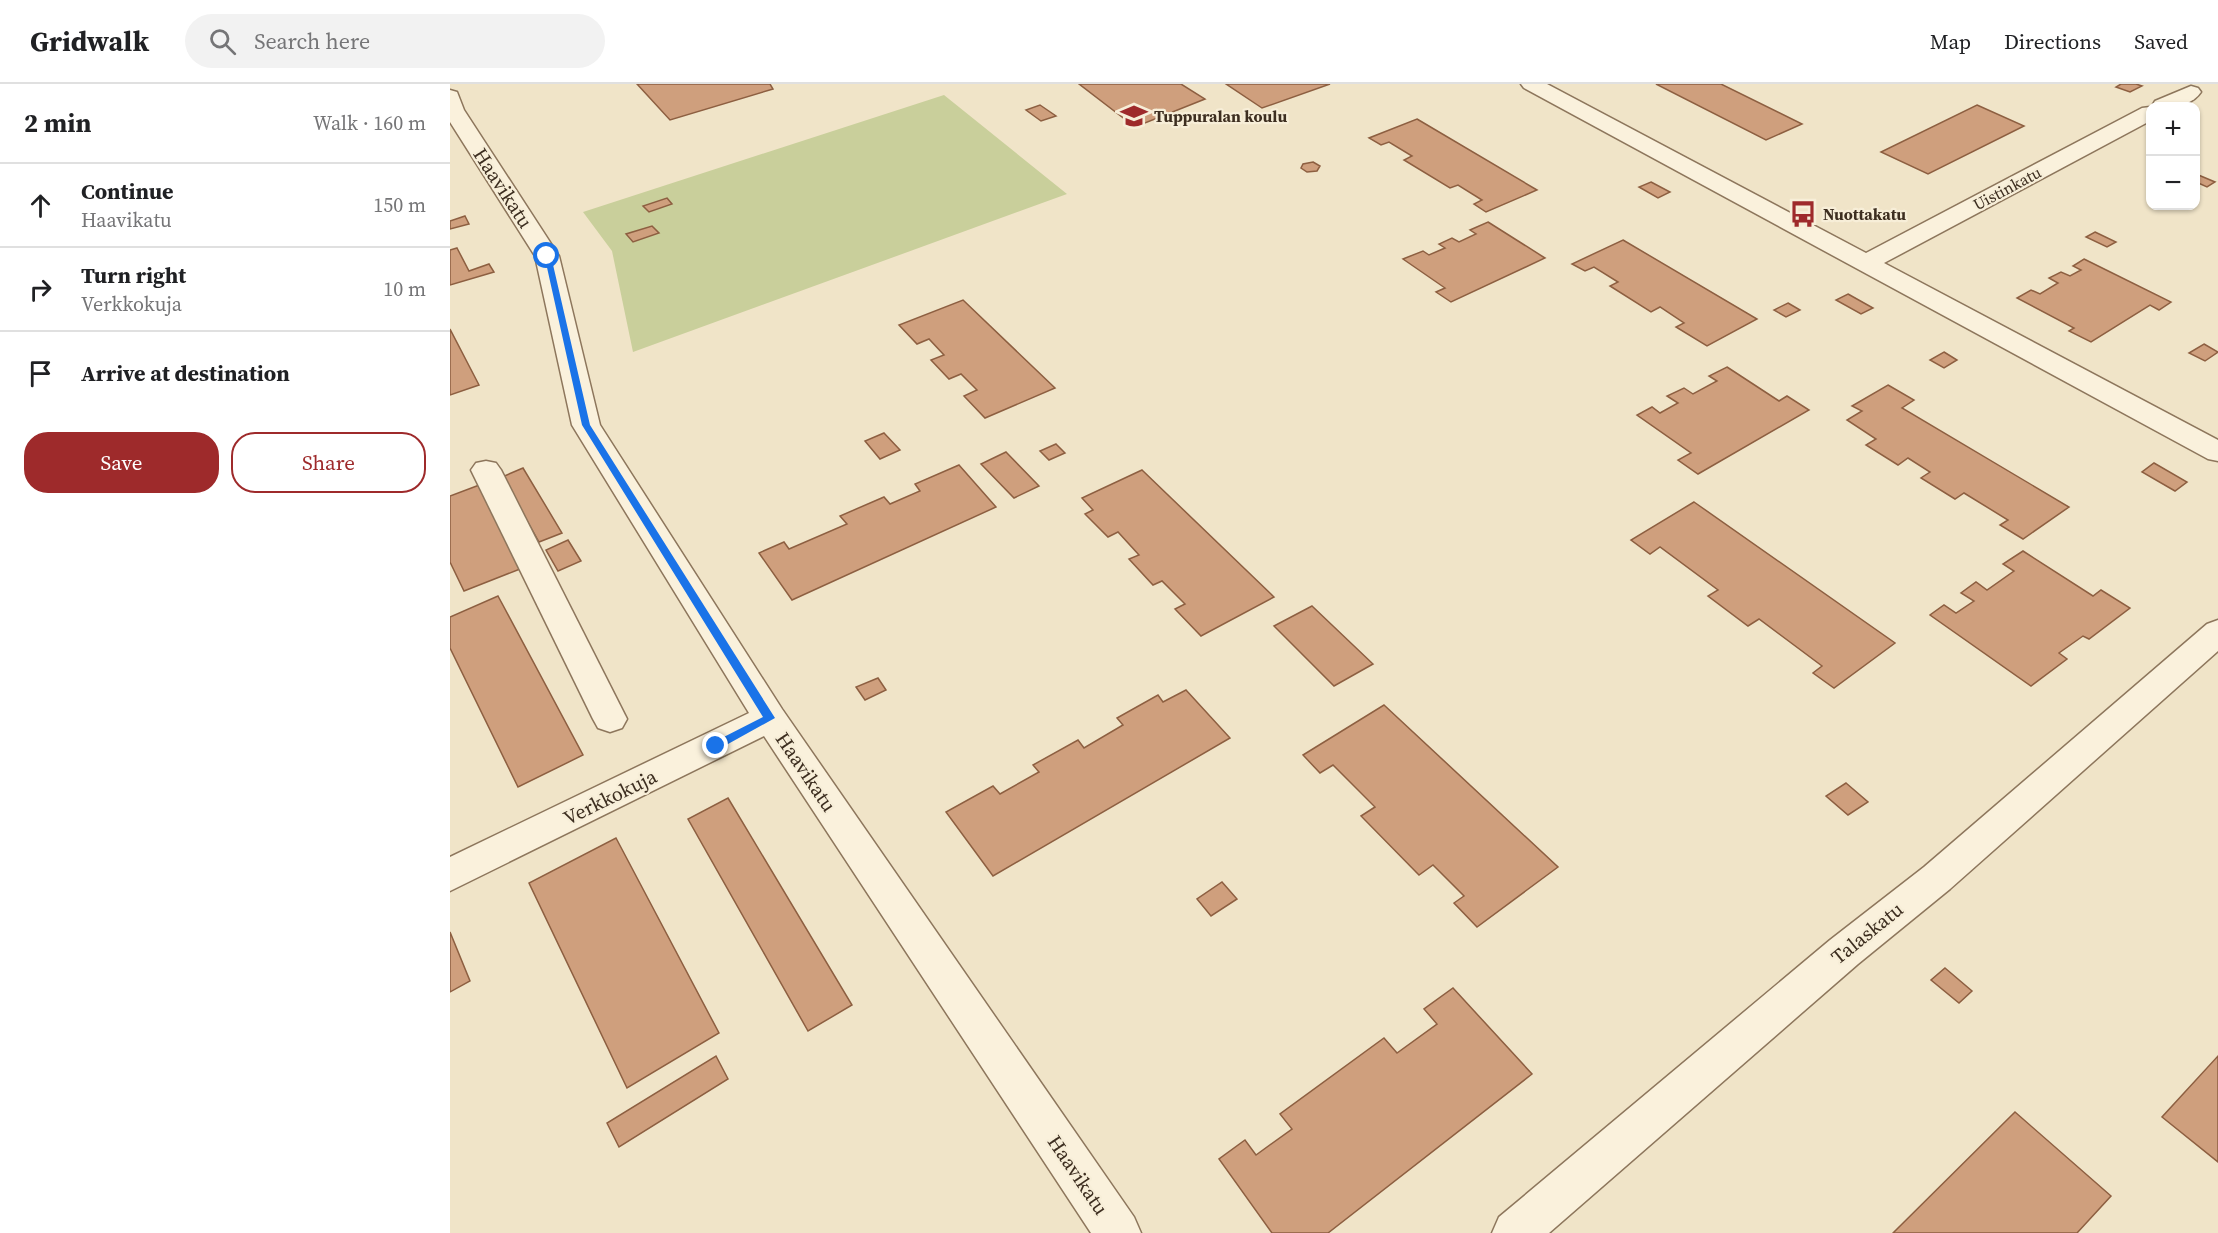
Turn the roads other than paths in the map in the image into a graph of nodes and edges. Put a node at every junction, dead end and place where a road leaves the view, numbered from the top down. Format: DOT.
graph roads {
  1 [pos="1531,84"];
  2 [pos="2191,92"];
  3 [pos="450,96"];
  4 [pos="2171,102"];
  5 [pos="2146,116"];
  6 [pos="1864,264"];
  7 [pos="2218,452"];
  8 [pos="486,471"];
  9 [pos="2218,632"];
  10 [pos="770,718"];
  11 [pos="610,719"];
  12 [pos="450,875"];
  13 [pos="1118,1233"];
  14 [pos="1515,1233"];
  1 -- 6 [label="street"];
  2 -- 4 [label="street"];
  3 -- 10 [label="street, Haavikatu"];
  5 -- 6 [label="street, Uistinkatu"];
  6 -- 7 [label="street"];
  8 -- 11 [label="street"];
  9 -- 14 [label="street, Talaskatu"];
  10 -- 12 [label="street, Verkkokuja"];
  10 -- 13 [label="street, Haavikatu"];
}
